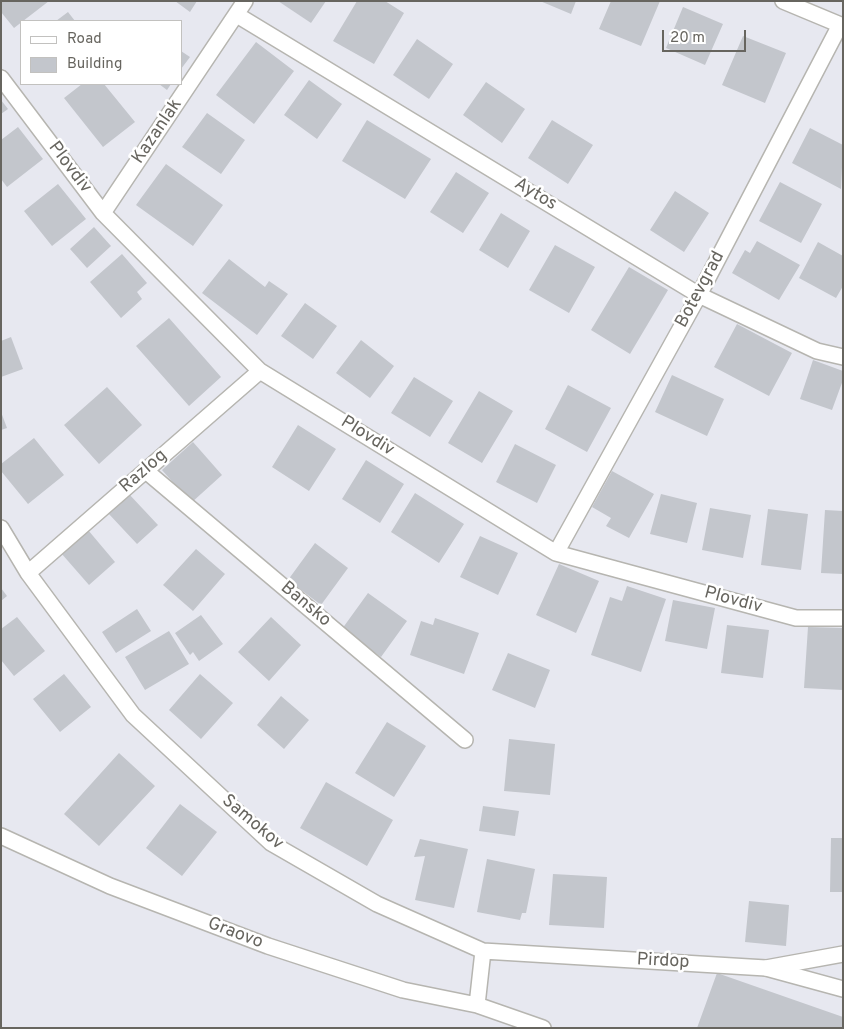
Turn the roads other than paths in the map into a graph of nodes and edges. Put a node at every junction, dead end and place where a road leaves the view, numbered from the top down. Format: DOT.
graph roads {
  1 [pos="245,1"];
  2 [pos="783,1"];
  3 [pos="237,15"];
  4 [pos="841,25"];
  5 [pos="1,78"];
  6 [pos="103,213"];
  7 [pos="699,295"];
  8 [pos="843,357"];
  9 [pos="260,371"];
  10 [pos="146,470"];
  11 [pos="1,528"];
  12 [pos="556,553"];
  13 [pos="28,573"];
  14 [pos="843,618"];
  15 [pos="465,740"];
  16 [pos="1,836"];
  17 [pos="483,951"];
  18 [pos="843,954"];
  19 [pos="766,968"];
  20 [pos="843,989"];
  21 [pos="477,1005"];
  22 [pos="543,1028"];
  1 -- 3 [label="street, Kazanlak"];
  2 -- 4 [label="street"];
  3 -- 6 [label="street, Kazanlak"];
  3 -- 7 [label="street, Aytos"];
  4 -- 7 [label="street, Botevgrad"];
  5 -- 6 [label="street, Plovdiv"];
  6 -- 9 [label="street, Plovdiv"];
  7 -- 8 [label="street, Aytos"];
  7 -- 12 [label="street, Botevgrad"];
  9 -- 10 [label="street, Razlog"];
  9 -- 12 [label="street, Plovdiv"];
  10 -- 13 [label="street, Razlog"];
  10 -- 15 [label="street, Bansko"];
  11 -- 13 [label="street, Samokov"];
  12 -- 14 [label="street, Plovdiv"];
  13 -- 17 [label="street, Samokov"];
  16 -- 21 [label="street, Graovo"];
  17 -- 19 [label="street, Pirdop"];
  17 -- 21 [label="street"];
  18 -- 19 [label="street, Pirdop"];
  19 -- 20 [label="street"];
  21 -- 22 [label="street"];
}
